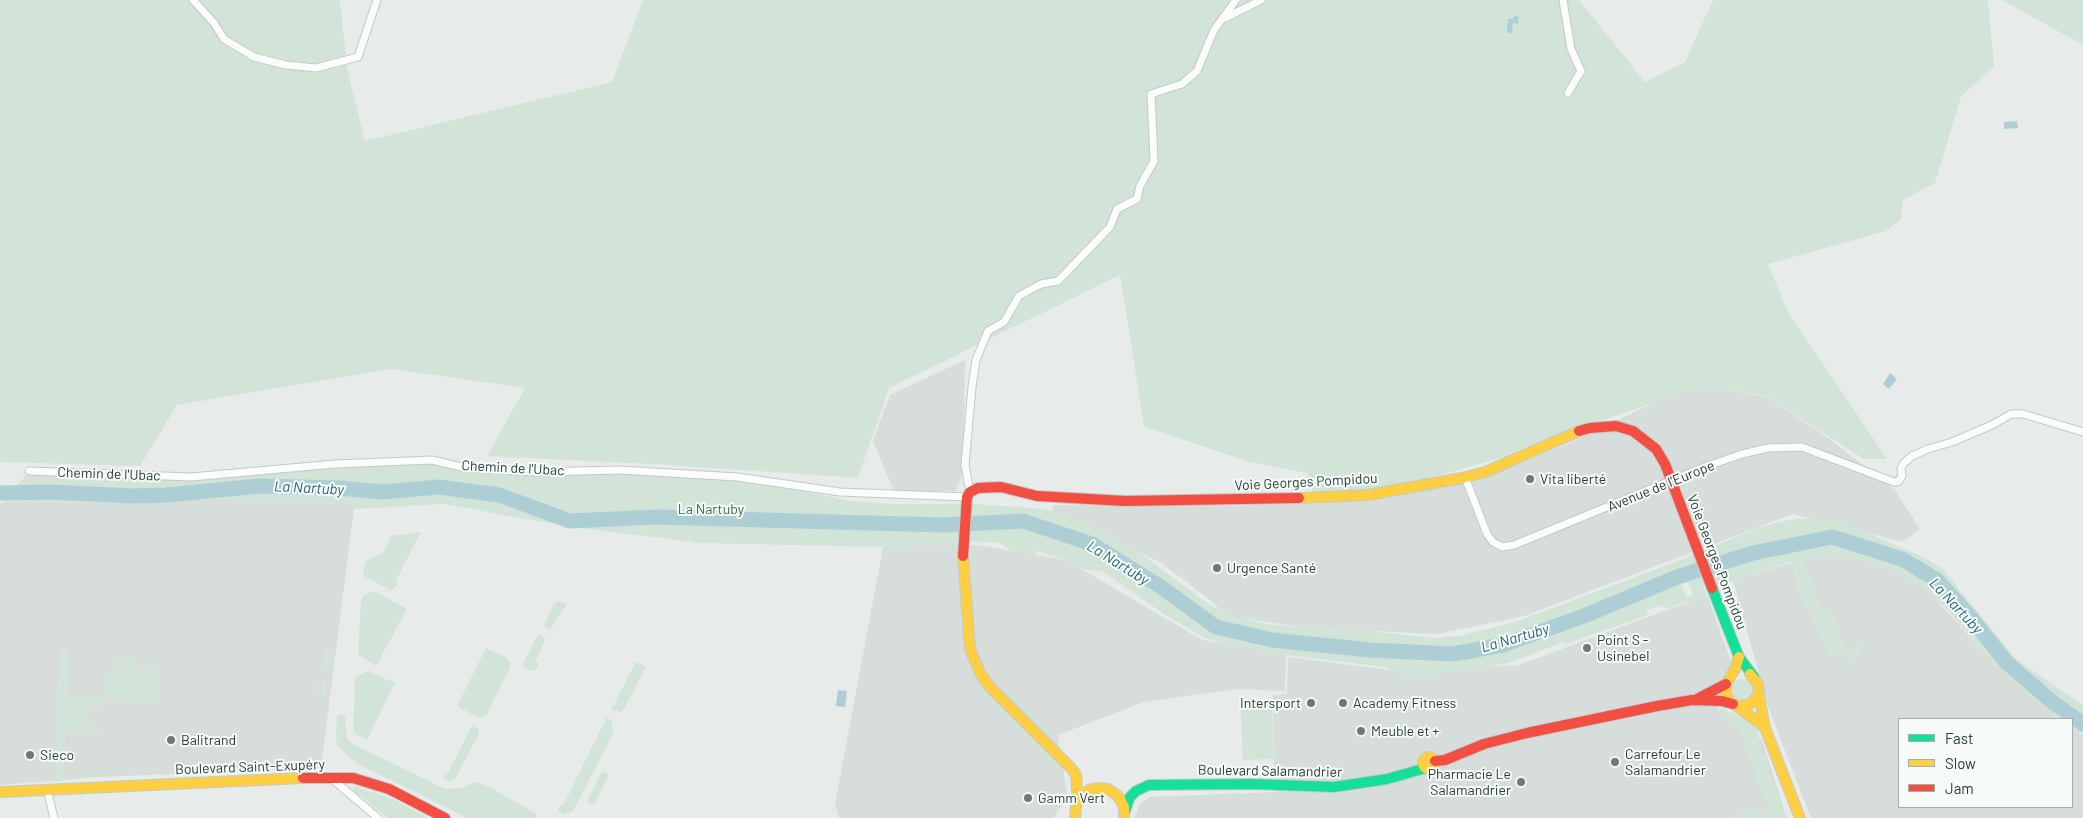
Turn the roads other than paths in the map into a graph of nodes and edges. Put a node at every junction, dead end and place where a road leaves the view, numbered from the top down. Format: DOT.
graph roads {
  1 [pos="193,0"];
  2 [pos="377,0"];
  3 [pos="1236,0"];
  4 [pos="1262,0"];
  5 [pos="1563,0"];
  6 [pos="1222,19"];
  7 [pos="1568,93"];
  8 [pos="2083,432"];
  9 [pos="29,471"];
  10 [pos="1465,477"];
  11 [pos="1672,480"];
  12 [pos="968,498"];
  13 [pos="1739,657"];
  14 [pos="1754,677"];
  15 [pos="1728,681"];
  16 [pos="1758,695"];
  17 [pos="1692,700"];
  18 [pos="1735,705"];
  19 [pos="1766,728"];
  20 [pos="1076,775"];
  21 [pos="330,777"];
  22 [pos="1098,788"];
  23 [pos="47,789"];
  24 [pos="0,792"];
  25 [pos="1074,812"];
  26 [pos="1124,814"];
  27 [pos="54,818"];
  28 [pos="378,818"];
  29 [pos="445,818"];
  30 [pos="1800,818"];
  1 -- 2 [label="street"];
  3 -- 6 [label="street"];
  4 -- 6 [label="street"];
  5 -- 7 [label="street"];
  6 -- 12 [label="street"];
  8 -- 11 [label="street, Avenue de l'Europe"];
  9 -- 12 [label="street, Chemin de l'Ubac"];
  10 -- 11 [label="main road, Voie Georges Pompidou"];
  10 -- 11 [label="street, Avenue de l'Europe"];
  10 -- 12 [label="main road, Voie Georges Pompidou"];
  11 -- 13 [label="main road, Voie Georges Pompidou"];
  12 -- 20 [label="main road"];
  13 -- 14 [label="main road, Voie Georges Pompidou"];
  13 -- 15 [label="main road"];
  14 -- 15 [label="main road"];
  14 -- 16 [label="main road"];
  15 -- 17 [label="main road, Boulevard Salamandrier"];
  15 -- 18 [label="main road"];
  16 -- 18 [label="main road"];
  16 -- 19 [label="main road"];
  17 -- 18 [label="main road, Boulevard Salamandrier"];
  17 -- 26 [label="main road, Boulevard Salamandrier"];
  18 -- 19 [label="main road"];
  19 -- 30 [label="main road"];
  20 -- 22 [label="main road"];
  20 -- 25 [label="main road"];
  21 -- 23 [label="main road, Boulevard Saint-Exupéry"];
  21 -- 28 [label="street"];
  21 -- 29 [label="main road, Boulevard Saint-Exupéry"];
  22 -- 25 [label="main road"];
  22 -- 26 [label="main road"];
  23 -- 24 [label="main road, Boulevard Saint-Exupéry"];
  23 -- 27 [label="street"];
}
